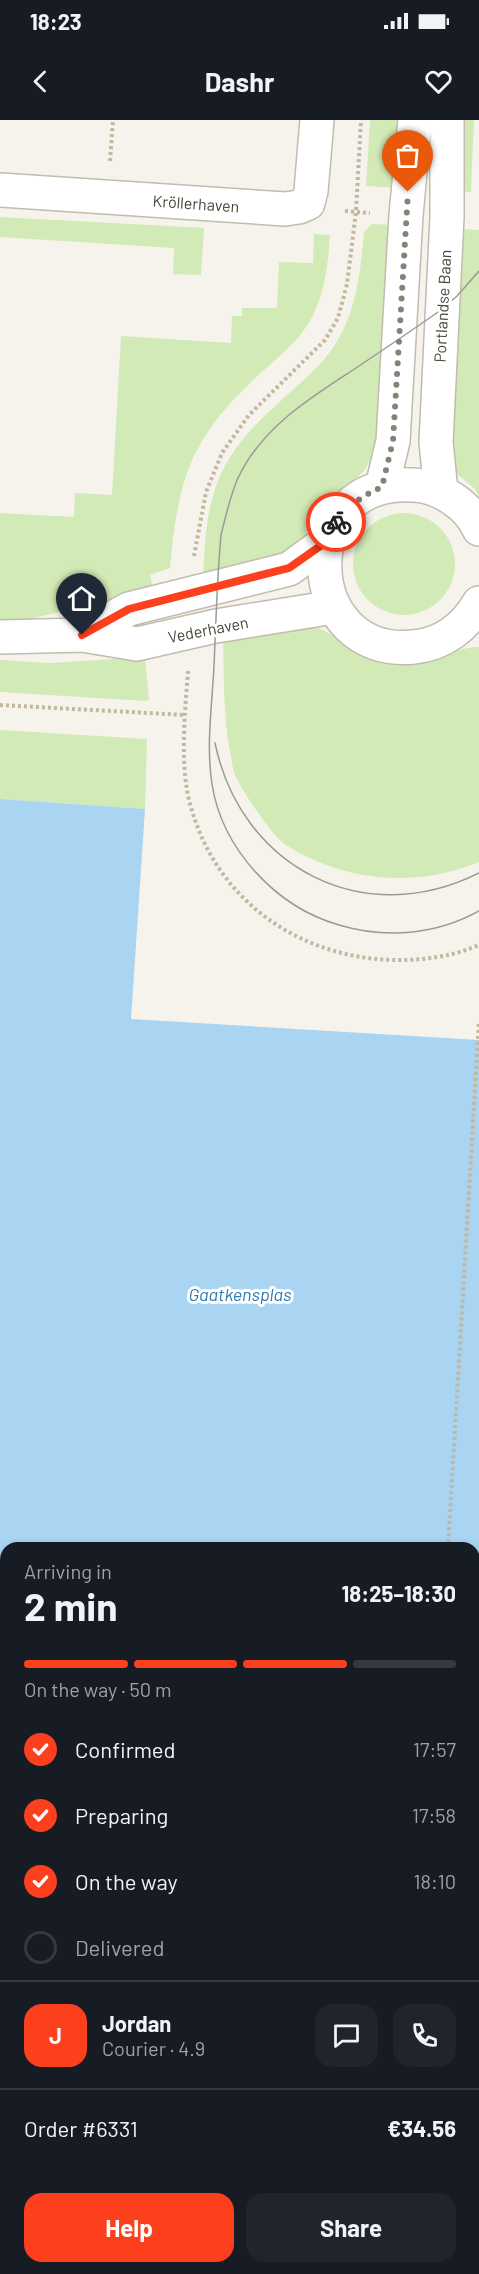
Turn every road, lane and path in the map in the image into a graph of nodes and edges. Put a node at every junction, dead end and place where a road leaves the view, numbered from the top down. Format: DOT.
graph roads {
  1 [pos="317,120"];
  2 [pos="361,120"];
  3 [pos="415,120"];
  4 [pos="447,120"];
  5 [pos="0,190"];
  6 [pos="356,212"];
  7 [pos="382,487"];
  8 [pos="441,492"];
  9 [pos="479,529"];
  10 [pos="326,542"];
  11 [pos="334,607"];
  12 [pos="476,614"];
  13 [pos="82,635"];
  14 [pos="0,637"];
  15 [pos="0,705"];
  16 [pos="185,715"];
  17 [pos="479,1021"];
  18 [pos="478,1028"];
  19 [pos="448,1542"];
  1 -- 5 [label="street, Kröllerhaven"];
  2 -- 6 [label="path"];
  3 -- 7 [label="street"];
  4 -- 8 [label="street, Portlandse Baan"];
  7 -- 8 [label="street"];
  7 -- 10 [label="street"];
  8 -- 9 [label="street"];
  10 -- 11 [label="street"];
  10 -- 13 [label="street, Vederhaven"];
  11 -- 12 [label="street"];
  11 -- 13 [label="street, Vederhaven"];
  13 -- 14 [label="street, Vederhaven"];
  15 -- 16 [label="path"];
  17 -- 18 [label="path"];
  18 -- 19 [label="path"];
}
